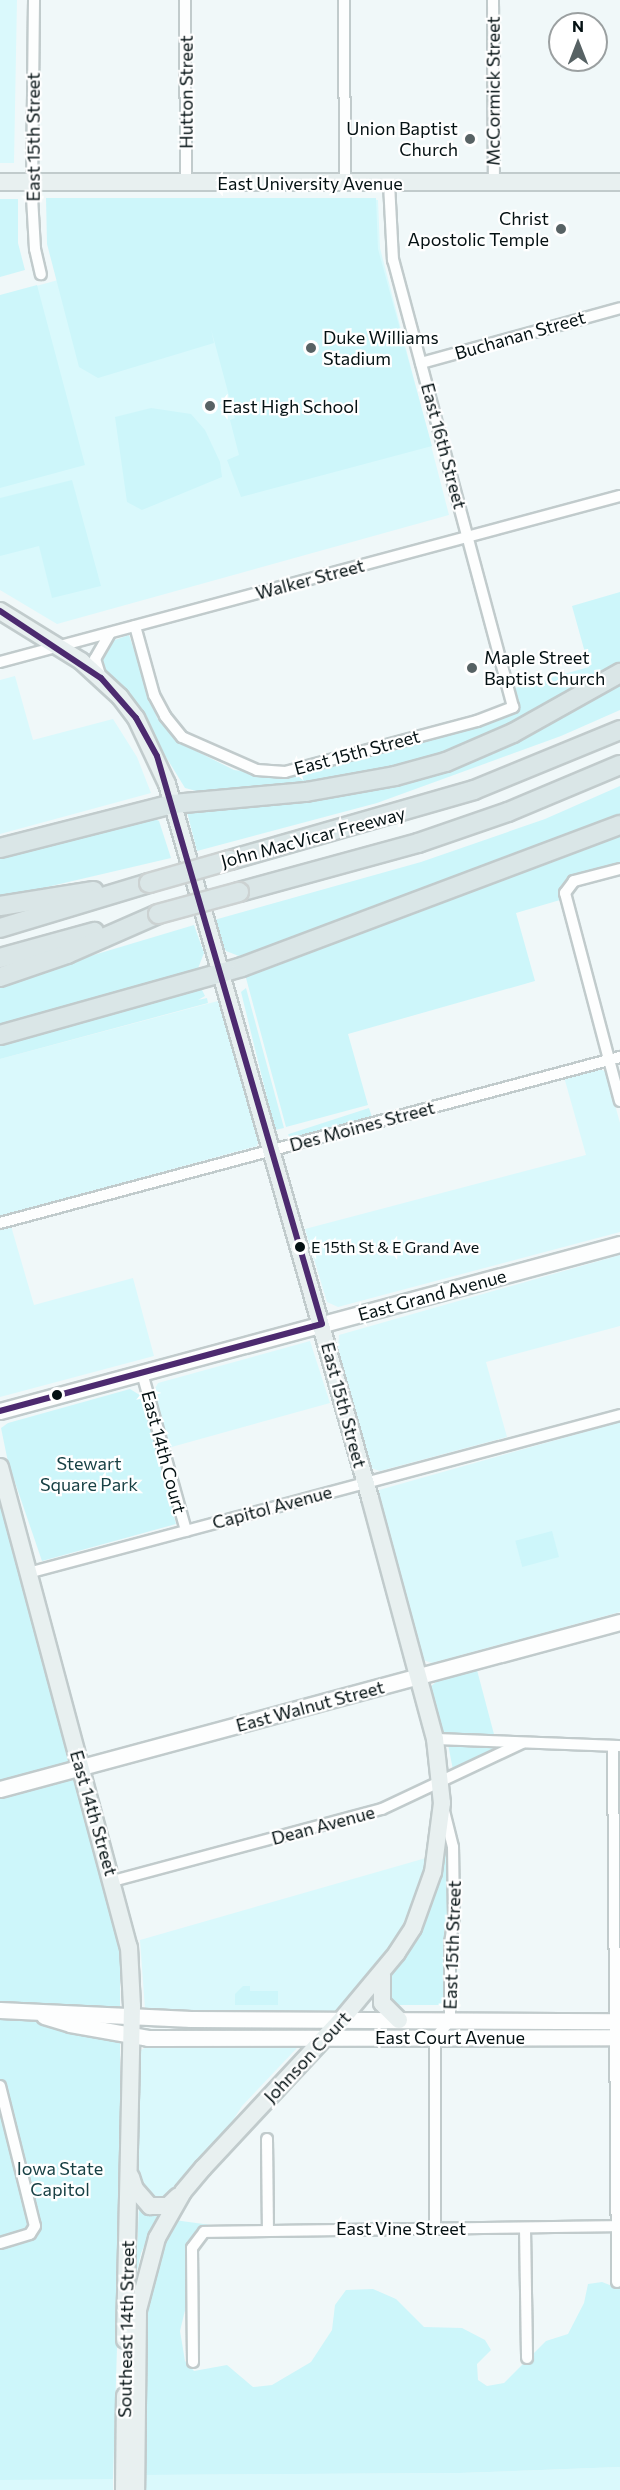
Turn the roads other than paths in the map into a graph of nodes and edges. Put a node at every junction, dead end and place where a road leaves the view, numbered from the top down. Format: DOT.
graph roads {
  1 [pos="34,0"];
  2 [pos="185,0"];
  3 [pos="344,0"];
  4 [pos="493,0"];
  5 [pos="0,182"];
  6 [pos="32,182"];
  7 [pos="620,182"];
  8 [pos="345,183"];
  9 [pos="388,183"];
  10 [pos="494,183"];
  11 [pos="186,184"];
  12 [pos="41,274"];
  13 [pos="620,308"];
  14 [pos="421,363"];
  15 [pos="620,496"];
  16 [pos="468,536"];
  17 [pos="0,611"];
  18 [pos="135,626"];
  19 [pos="112,632"];
  20 [pos="58,646"];
  21 [pos="0,662"];
  22 [pos="620,672"];
  23 [pos="101,678"];
  24 [pos="513,707"];
  25 [pos="620,724"];
  26 [pos="620,730"];
  27 [pos="558,757"];
  28 [pos="620,765"];
  29 [pos="620,775"];
  30 [pos="571,787"];
  31 [pos="173,804"];
  32 [pos="620,825"];
  33 [pos="0,848"];
  34 [pos="620,869"];
  35 [pos="142,885"];
  36 [pos="0,906"];
  37 [pos="158,914"];
  38 [pos="0,928"];
  39 [pos="0,958"];
  40 [pos="222,973"];
  41 [pos="0,977"];
  42 [pos="0,1035"];
  43 [pos="614,1058"];
  44 [pos="620,1101"];
  45 [pos="272,1150"];
  46 [pos="0,1223"];
  47 [pos="620,1244"];
  48 [pos="322,1324"];
  49 [pos="142,1373"];
  50 [pos="0,1411"];
  51 [pos="620,1414"];
  52 [pos="0,1467"];
  53 [pos="366,1482"];
  54 [pos="186,1530"];
  55 [pos="28,1573"];
  56 [pos="620,1622"];
  57 [pos="418,1676"];
  58 [pos="435,1739"];
  59 [pos="522,1743"];
  60 [pos="617,1746"];
  61 [pos="81,1767"];
  62 [pos="440,1783"];
  63 [pos="0,1789"];
  64 [pos="442,1803"];
  65 [pos="114,1881"];
  66 [pos="419,1912"];
  67 [pos="382,1975"];
  68 [pos="0,2010"];
  69 [pos="32,2012"];
  70 [pos="132,2016"];
  71 [pos="342,2019"];
  72 [pos="399,2020"];
  73 [pos="450,2021"];
  74 [pos="617,2021"];
  75 [pos="131,2036"];
  76 [pos="617,2037"];
  77 [pos="324,2038"];
  78 [pos="435,2038"];
  79 [pos="0,2086"];
  80 [pos="267,2139"];
  81 [pos="129,2167"];
  82 [pos="183,2192"];
  83 [pos="618,2226"];
  84 [pos="435,2228"];
  85 [pos="525,2228"];
  86 [pos="268,2229"];
  87 [pos="0,2243"];
  88 [pos="617,2282"];
  89 [pos="527,2358"];
  90 [pos="193,2362"];
  91 [pos="130,2436"];
  92 [pos="124,2490"];
  93 [pos="136,2490"];
  1 -- 6 [label="street, East 15th Street"];
  2 -- 11 [label="street, Hutton Street"];
  3 -- 8 [label="street"];
  4 -- 10 [label="street, McCormick Street"];
  5 -- 6 [label="main road, East University Avenue"];
  6 -- 11 [label="main road, East University Avenue"];
  6 -- 12 [label="street, East 15th Street"];
  7 -- 10 [label="main road, East University Avenue"];
  8 -- 9 [label="main road, East University Avenue"];
  8 -- 11 [label="main road, East University Avenue"];
  9 -- 10 [label="main road, East University Avenue"];
  9 -- 14 [label="street, East 16th Street"];
  13 -- 14 [label="street, Buchanan Street"];
  14 -- 16 [label="street, East 16th Street"];
  15 -- 16 [label="street, Walker Street"];
  16 -- 18 [label="street, Walker Street"];
  16 -- 24 [label="street, East 16th Street"];
  17 -- 20 [label="main road"];
  18 -- 19 [label="street, Walker Street"];
  18 -- 24 [label="street, East 15th Street"];
  19 -- 20 [label="street, Walker Street"];
  19 -- 23 [label="street"];
  20 -- 21 [label="street, Walker Street"];
  20 -- 23 [label="main road"];
  22 -- 31 [label="highway"];
  23 -- 31 [label="main road"];
  25 -- 27 [label="highway"];
  26 -- 27 [label="highway, John MacVicar Freeway"];
  27 -- 35 [label="highway, John MacVicar Freeway, bridge"];
  28 -- 30 [label="highway, John MacVicar Freeway"];
  29 -- 30 [label="highway"];
  30 -- 37 [label="highway, John MacVicar Freeway, bridge"];
  31 -- 33 [label="highway"];
  31 -- 40 [label="main road, East 15th Street"];
  32 -- 40 [label="highway"];
  34 -- 43 [label="street"];
  35 -- 36 [label="highway"];
  35 -- 38 [label="highway, John MacVicar Freeway"];
  37 -- 39 [label="highway, John MacVicar Freeway"];
  37 -- 41 [label="highway"];
  40 -- 42 [label="highway"];
  40 -- 45 [label="main road, East 15th Street"];
  43 -- 44 [label="street"];
  43 -- 45 [label="street, Des Moines Street"];
  45 -- 46 [label="street, Des Moines Street"];
  45 -- 48 [label="main road, East 15th Street"];
  47 -- 48 [label="street, East Grand Avenue"];
  48 -- 49 [label="street, East Grand Avenue"];
  48 -- 53 [label="main road, East 15th Street"];
  49 -- 50 [label="street, East Grand Avenue"];
  49 -- 54 [label="street, East 14th Court"];
  51 -- 53 [label="street, Capitol Avenue"];
  52 -- 55 [label="main road, East 14th Street"];
  53 -- 54 [label="street, Capitol Avenue"];
  53 -- 57 [label="main road, East 15th Street"];
  54 -- 55 [label="street, Capitol Avenue"];
  55 -- 61 [label="main road, East 14th Street"];
  56 -- 57 [label="street, East Walnut Street"];
  57 -- 58 [label="main road, East 15th Street"];
  57 -- 61 [label="street, East Walnut Street"];
  58 -- 59 [label="street, Dean Avenue"];
  58 -- 62 [label="main road, East 15th Street"];
  59 -- 60 [label="street, Dean Avenue"];
  59 -- 62 [label="street, Dean Avenue"];
  60 -- 74 [label="street"];
  61 -- 63 [label="street, East Walnut Street"];
  61 -- 65 [label="main road, East 14th Street"];
  62 -- 64 [label="main road, East 15th Street"];
  62 -- 65 [label="street, Dean Avenue"];
  64 -- 66 [label="main road, East 15th Street"];
  64 -- 73 [label="street, East 15th Street"];
  65 -- 70 [label="main road, East 14th Street"];
  66 -- 67 [label="main road, Johnson Court"];
  67 -- 71 [label="main road, Johnson Court"];
  67 -- 72 [label="main road"];
  68 -- 69 [label="street, East Court Avenue"];
  69 -- 70 [label="street, East Court Avenue"];
  69 -- 75 [label="street, East Court Avenue"];
  70 -- 71 [label="street, East Court Avenue"];
  70 -- 75 [label="main road, East 14th Street"];
  71 -- 72 [label="street, East Court Avenue"];
  71 -- 77 [label="main road, Johnson Court"];
  72 -- 73 [label="street, East Court Avenue"];
  73 -- 74 [label="street, East Court Avenue"];
  73 -- 78 [label="street, East 15th Street"];
  74 -- 76 [label="street"];
  75 -- 77 [label="street, East Court Avenue"];
  75 -- 81 [label="main road, East 14th Street"];
  76 -- 78 [label="street, East Court Avenue"];
  76 -- 83 [label="street"];
  77 -- 78 [label="street, East Court Avenue"];
  77 -- 82 [label="main road, Johnson Court"];
  78 -- 84 [label="street"];
  79 -- 87 [label="street"];
  80 -- 86 [label="street"];
  81 -- 82 [label="main road"];
  81 -- 91 [label="main road, Southeast 14th Street"];
  82 -- 91 [label="main road, Southeast 14th Street"];
  83 -- 85 [label="street, East Vine Street"];
  83 -- 88 [label="street"];
  84 -- 85 [label="street, East Vine Street"];
  84 -- 86 [label="street, East Vine Street"];
  85 -- 89 [label="street"];
  86 -- 90 [label="street, East Vine Street"];
  91 -- 92 [label="main road, Southeast 14th Street"];
  91 -- 93 [label="main road, Southeast 14th Street"];
}
